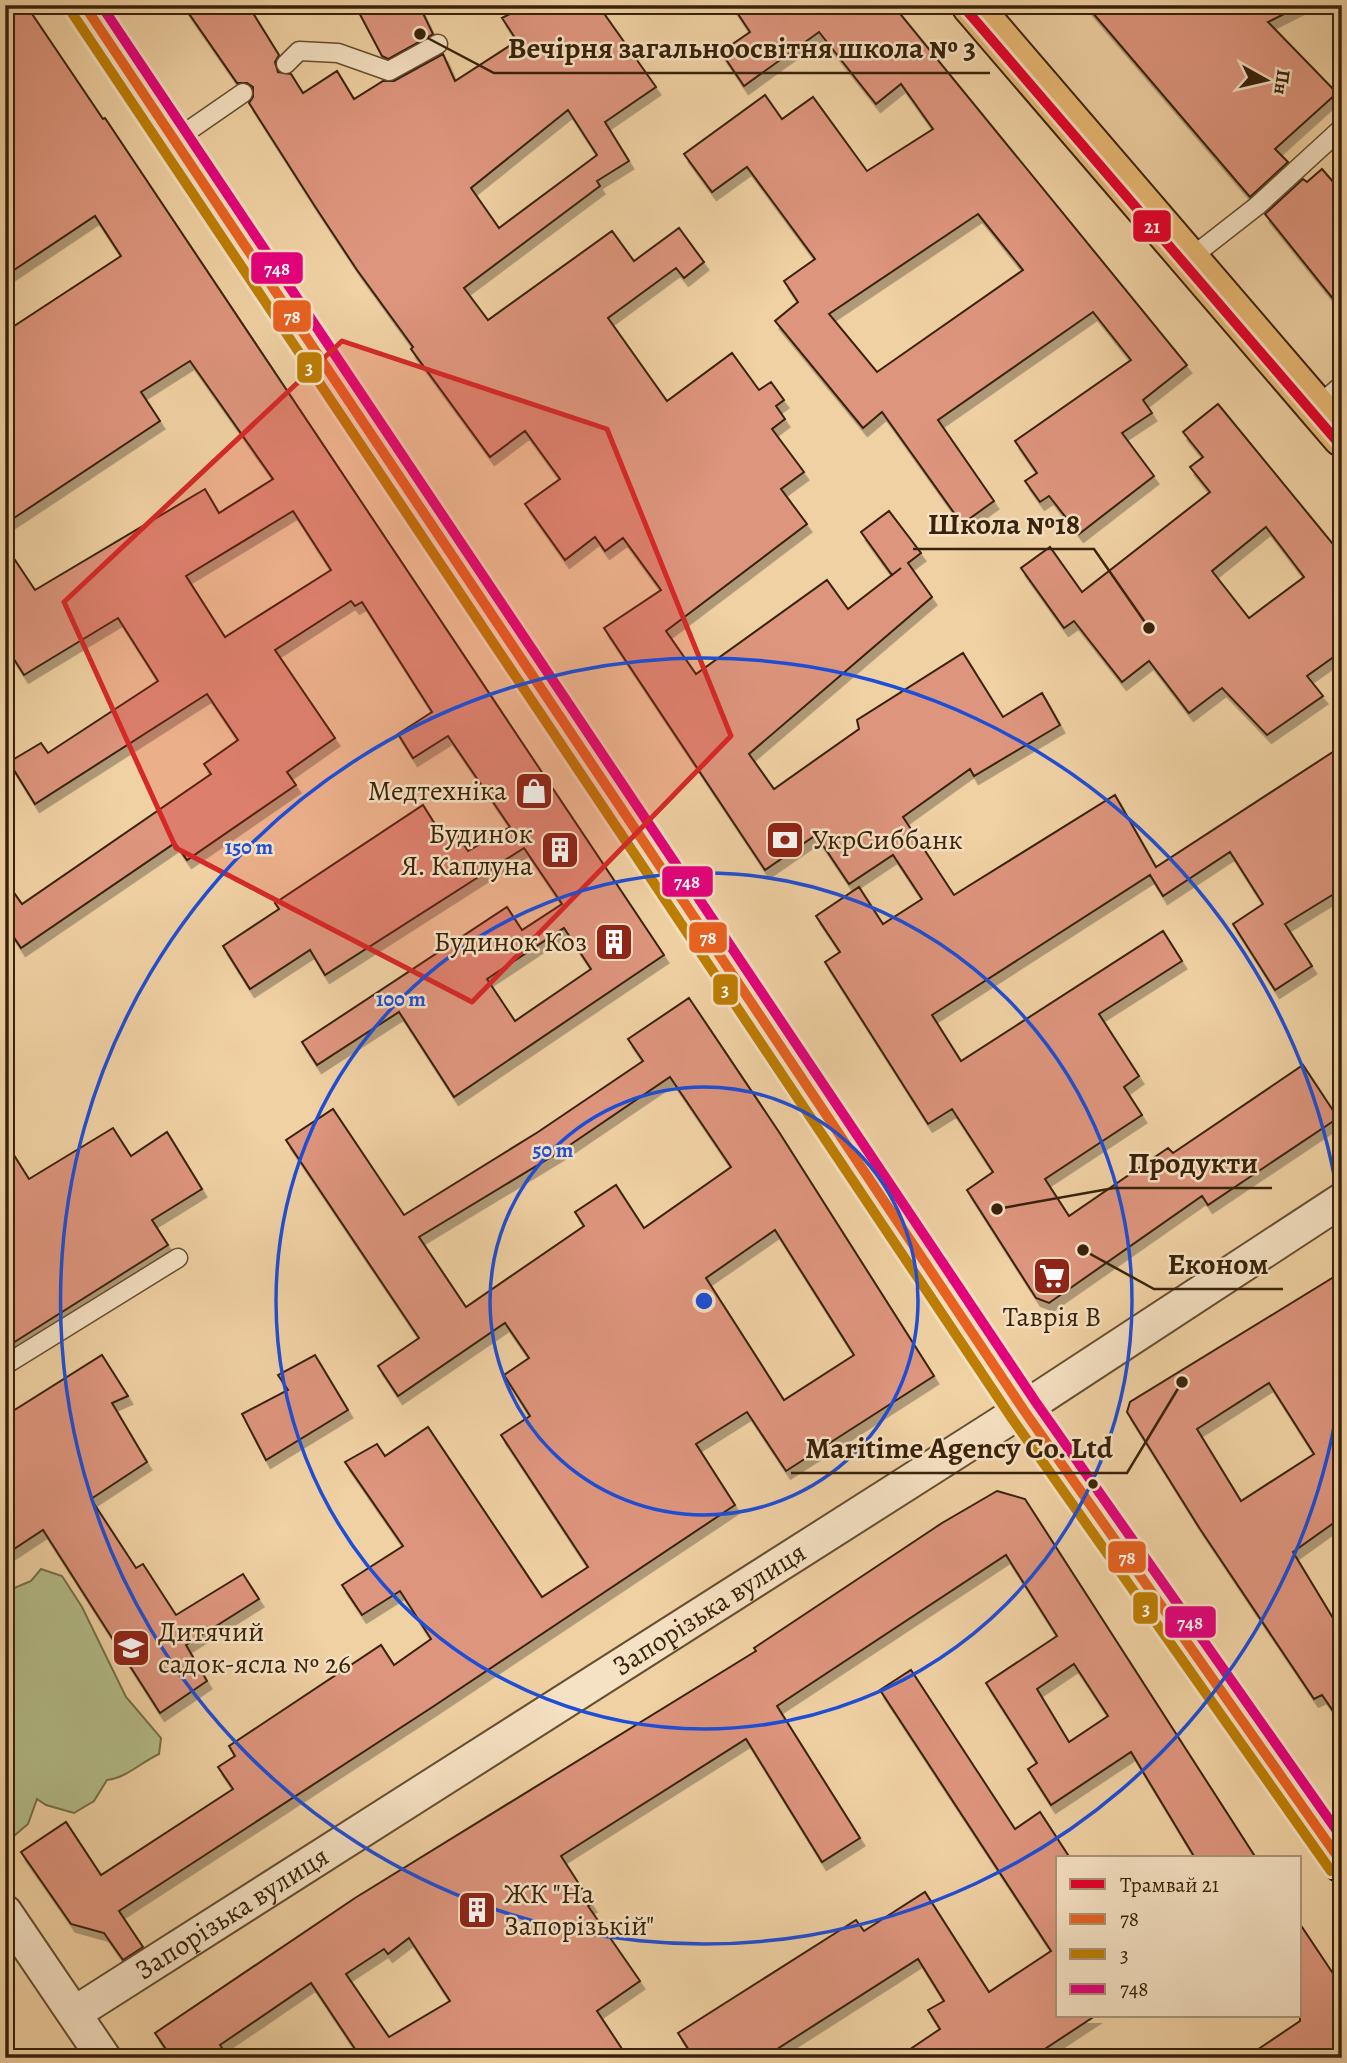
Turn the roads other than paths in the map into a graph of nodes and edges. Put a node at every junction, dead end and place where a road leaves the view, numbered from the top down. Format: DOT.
graph roads {
  1 [pos="84,5"];
  2 [pos="971,5"];
  3 [pos="438,44"];
  4 [pos="286,64"];
  5 [pos="243,93"];
  6 [pos="1342,128"];
  7 [pos="175,140"];
  8 [pos="1189,260"];
  9 [pos="1329,396"];
  10 [pos="1342,437"];
  11 [pos="1342,1200"];
  12 [pos="178,1258"];
  13 [pos="5,1365"];
  14 [pos="1023,1409"];
  15 [pos="1342,1863"];
  16 [pos="5,1912"];
  17 [pos="75,2013"];
  18 [pos="104,2058"];
  1 -- 7 [label="main road"];
  2 -- 8 [label="main road"];
  3 -- 4 [label="lane"];
  5 -- 7 [label="lane"];
  6 -- 8 [label="lane"];
  7 -- 14 [label="main road"];
  8 -- 9 [label="main road"];
  9 -- 10 [label="main road"];
  11 -- 14 [label="street, Запорізька вулиця"];
  12 -- 13 [label="lane"];
  14 -- 15 [label="main road"];
  14 -- 17 [label="street, Запорізька вулиця"];
  16 -- 17 [label="street"];
  17 -- 18 [label="street"];
}
